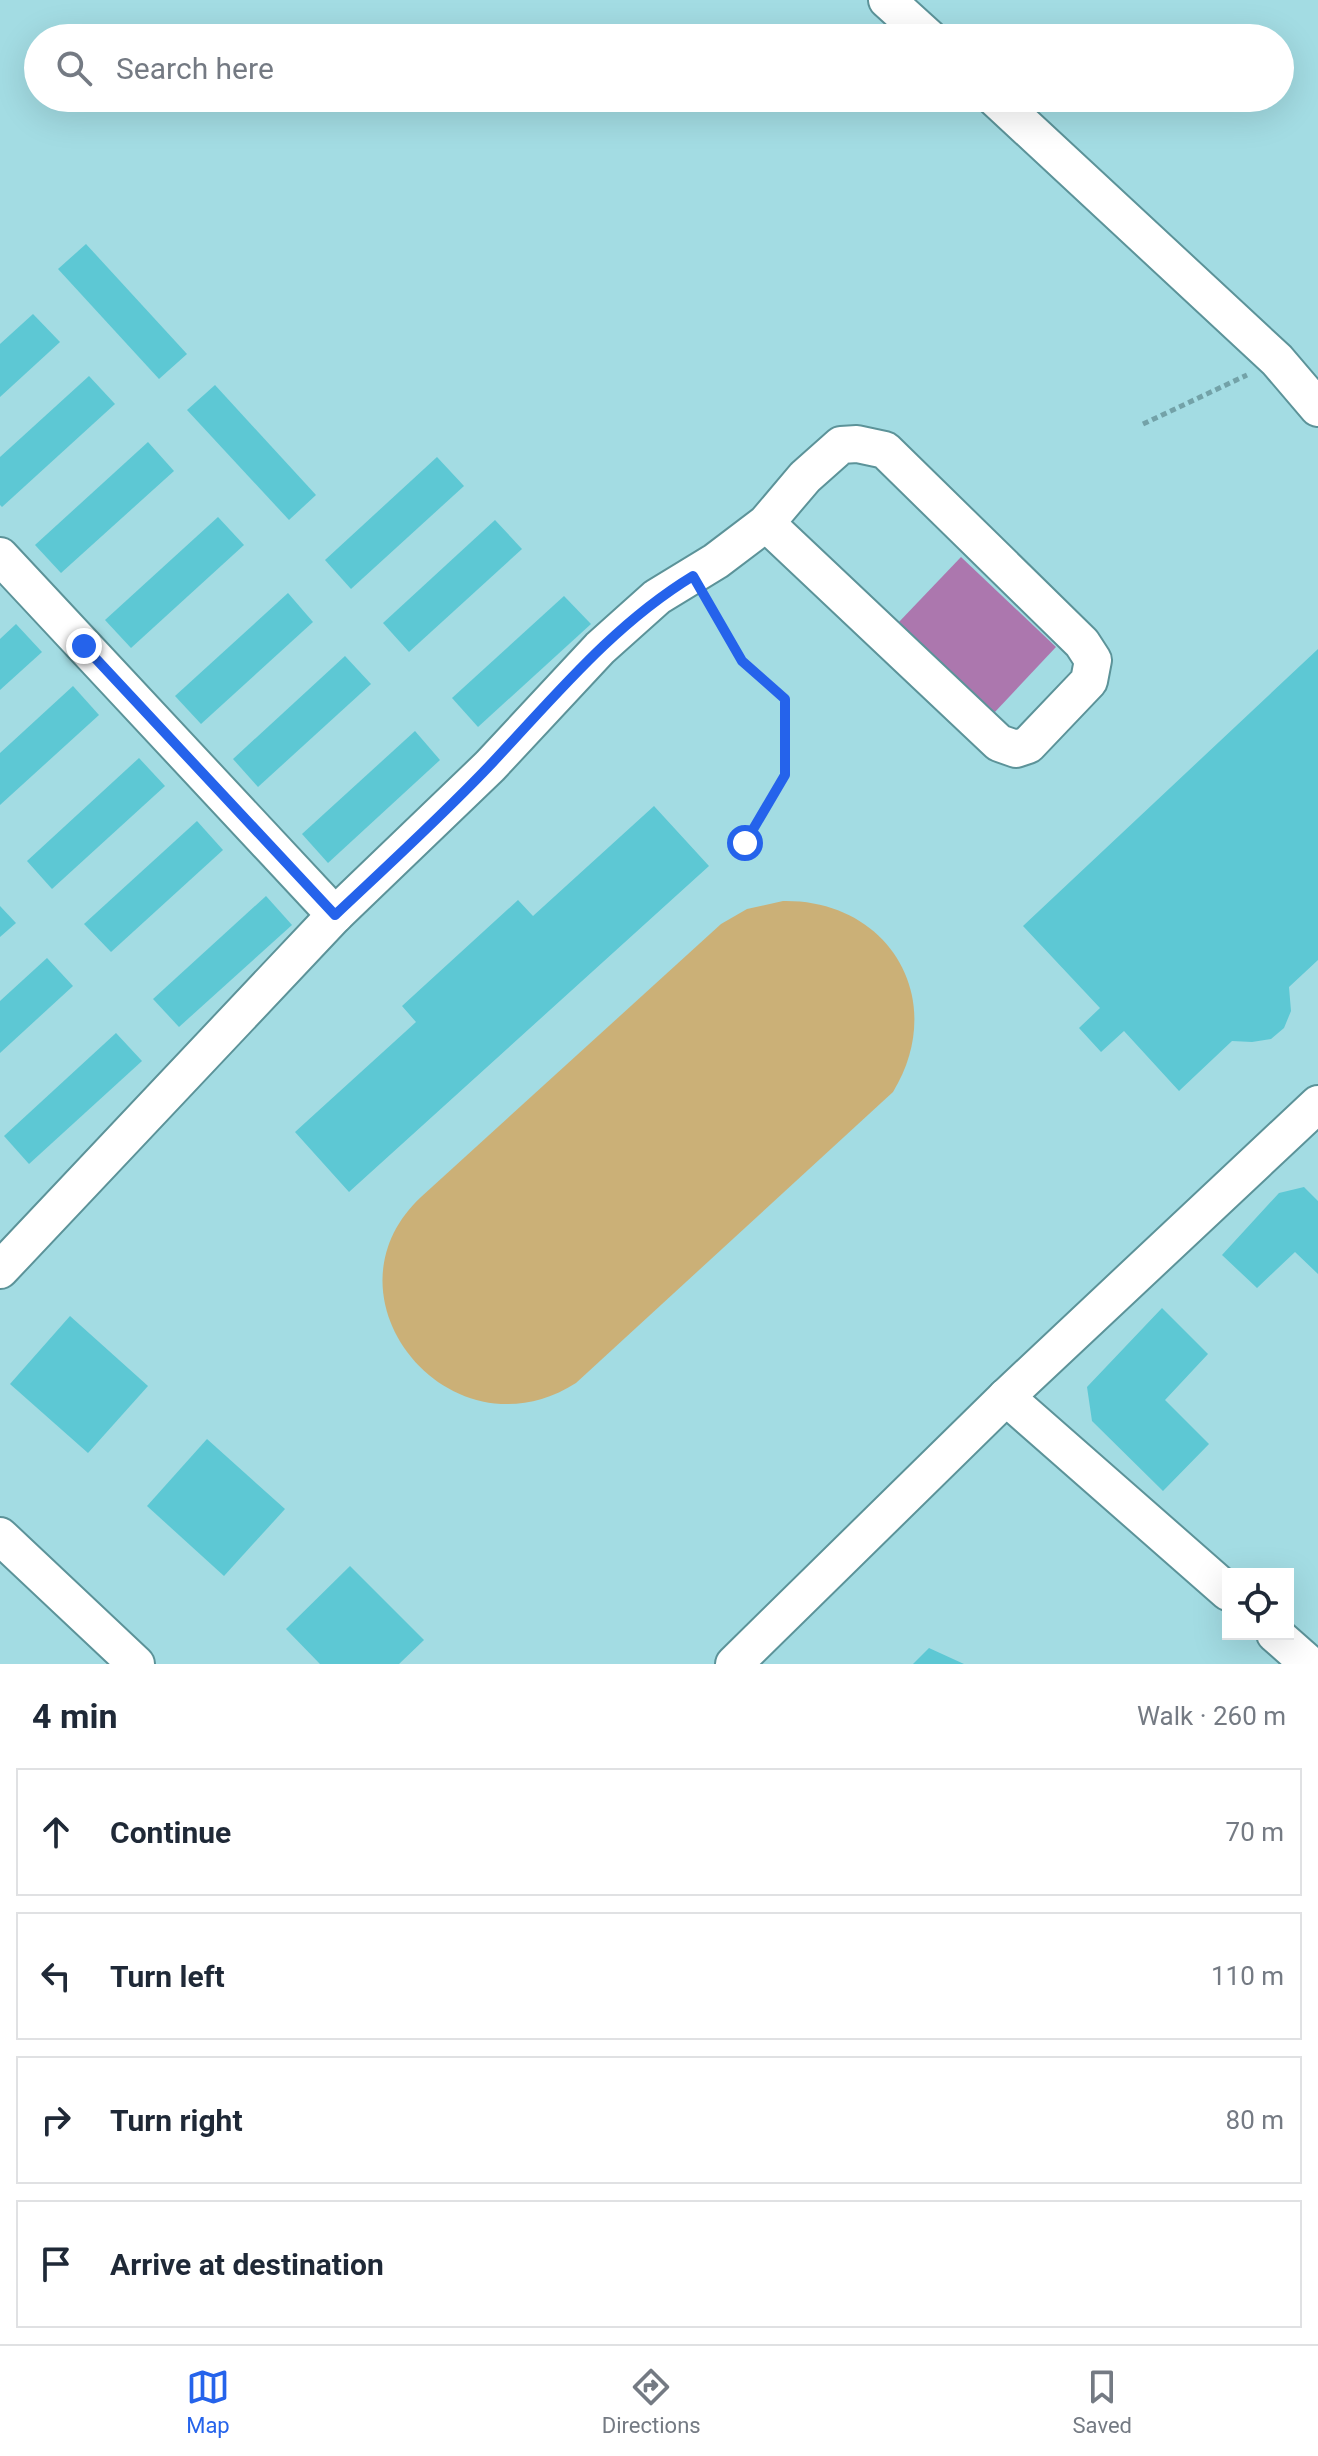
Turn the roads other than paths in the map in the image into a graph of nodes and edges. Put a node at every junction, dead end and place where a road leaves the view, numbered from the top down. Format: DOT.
graph roads {
  1 [pos="887,0"];
  2 [pos="914,24"];
  3 [pos="1010,112"];
  4 [pos="1318,408"];
  5 [pos="766,523"];
  6 [pos="0,556"];
  7 [pos="335,915"];
  8 [pos="1313,1118"];
  9 [pos="0,1270"];
  10 [pos="1006,1397"];
  11 [pos="0,1536"];
  12 [pos="1222,1587"];
  13 [pos="1282,1640"];
  14 [pos="136,1664"];
  15 [pos="734,1664"];
  16 [pos="1309,1664"];
  1 -- 2 [label="street"];
  3 -- 4 [label="street"];
  5 -- 5 [label="street"];
  5 -- 7 [label="street"];
  6 -- 7 [label="street"];
  7 -- 9 [label="street"];
  8 -- 10 [label="street"];
  10 -- 12 [label="street"];
  10 -- 15 [label="street"];
  11 -- 14 [label="street"];
  13 -- 16 [label="street"];
}
